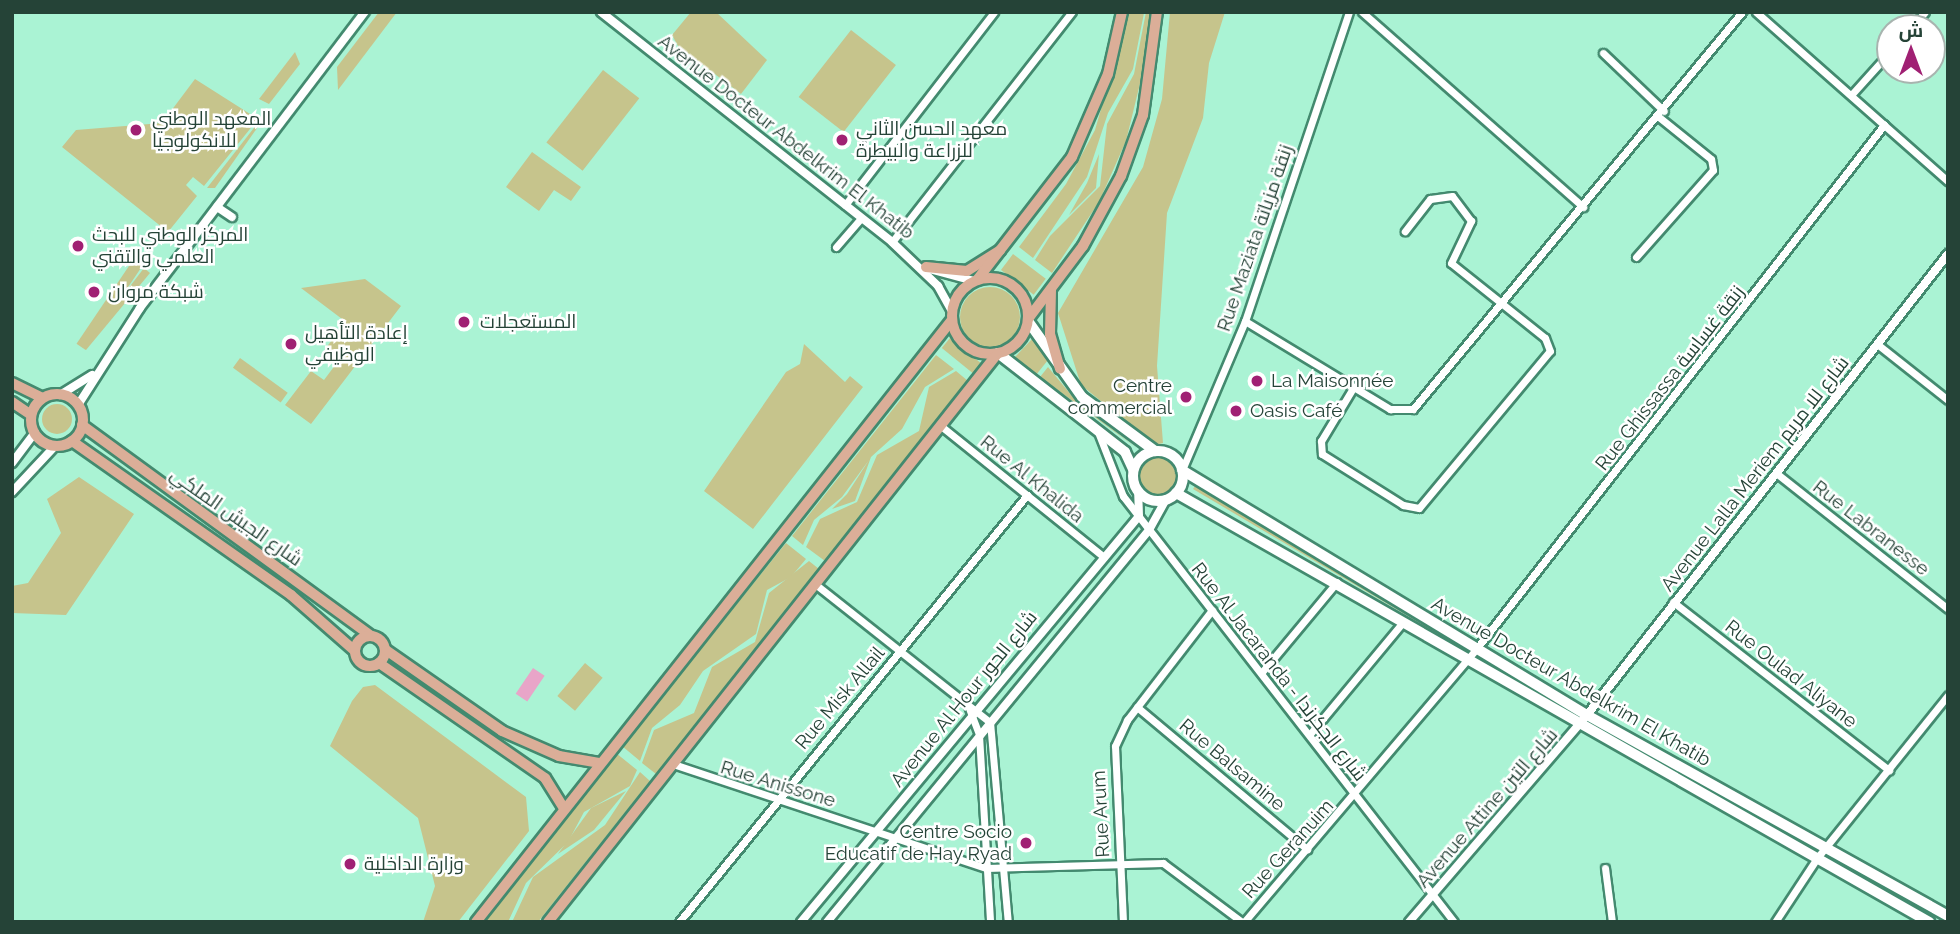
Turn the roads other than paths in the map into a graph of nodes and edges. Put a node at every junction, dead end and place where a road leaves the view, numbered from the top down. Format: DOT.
graph roads {
  1 [pos="365,12"];
  2 [pos="601,12"];
  3 [pos="994,12"];
  4 [pos="1072,12"];
  5 [pos="1122,12"];
  6 [pos="1157,12"];
  7 [pos="1349,12"];
  8 [pos="1362,12"];
  9 [pos="1742,12"];
  10 [pos="1756,12"];
  11 [pos="1602,53"];
  12 [pos="1876,67"];
  13 [pos="1852,94"];
  14 [pos="1661,114"];
  15 [pos="1884,125"];
  16 [pos="1948,181"];
  17 [pos="845,205"];
  18 [pos="1583,206"];
  19 [pos="217,207"];
  20 [pos="232,217"];
  21 [pos="861,218"];
  22 [pos="1405,230"];
  23 [pos="892,243"];
  24 [pos="1009,246"];
  25 [pos="836,247"];
  26 [pos="1948,254"];
  27 [pos="1636,257"];
  28 [pos="921,265"];
  29 [pos="975,281"];
  30 [pos="1051,287"];
  31 [pos="1503,303"];
  32 [pos="952,316"];
  33 [pos="1028,320"];
  34 [pos="1245,321"];
  35 [pos="1877,344"];
  36 [pos="997,353"];
  37 [pos="1060,369"];
  38 [pos="92,375"];
  39 [pos="12,383"];
  40 [pos="1353,388"];
  41 [pos="60,394"];
  42 [pos="43,398"];
  43 [pos="1948,400"];
  44 [pos="12,402"];
  45 [pos="78,405"];
  46 [pos="31,415"];
  47 [pos="82,425"];
  48 [pos="940,426"];
  49 [pos="1098,430"];
  50 [pos="35,433"];
  51 [pos="72,441"];
  52 [pos="55,446"];
  53 [pos="1155,451"];
  54 [pos="12,463"];
  55 [pos="1133,469"];
  56 [pos="1182,470"];
  57 [pos="1776,473"];
  58 [pos="12,492"];
  59 [pos="1138,492"];
  60 [pos="1176,493"];
  61 [pos="1027,495"];
  62 [pos="1166,499"];
  63 [pos="1139,516"];
  64 [pos="1149,530"];
  65 [pos="1104,557"];
  66 [pos="1337,582"];
  67 [pos="815,584"];
  68 [pos="1673,602"];
  69 [pos="1948,608"];
  70 [pos="1212,610"];
  71 [pos="1403,622"];
  72 [pos="371,635"];
  73 [pos="1477,648"];
  74 [pos="386,650"];
  75 [pos="355,651"];
  76 [pos="900,651"];
  77 [pos="1467,660"];
  78 [pos="379,663"];
  79 [pos="1262,673"];
  80 [pos="1948,695"];
  81 [pos="967,702"];
  82 [pos="1137,706"];
  83 [pos="977,707"];
  84 [pos="970,715"];
  85 [pos="1587,715"];
  86 [pos="989,722"];
  87 [pos="1578,726"];
  88 [pos="1310,734"];
  89 [pos="979,735"];
  90 [pos="600,763"];
  91 [pos="673,764"];
  92 [pos="1889,770"];
  93 [pos="1356,797"];
  94 [pos="775,802"];
  95 [pos="564,809"];
  96 [pos="876,832"];
  97 [pos="893,838"];
  98 [pos="1826,848"];
  99 [pos="1307,849"];
  100 [pos="1817,858"];
  101 [pos="1119,863"];
  102 [pos="1002,867"];
  103 [pos="986,868"];
  104 [pos="1605,868"];
  105 [pos="1434,894"];
  106 [pos="1948,916"];
  107 [pos="476,922"];
  108 [pos="548,922"];
  109 [pos="679,922"];
  110 [pos="801,922"];
  111 [pos="827,922"];
  112 [pos="990,922"];
  113 [pos="1008,922"];
  114 [pos="1122,922"];
  115 [pos="1243,922"];
  116 [pos="1409,922"];
  117 [pos="1454,922"];
  118 [pos="1612,922"];
  119 [pos="1774,922"];
  120 [pos="1929,922"];
  1 -- 19 [label="street"];
  2 -- 17 [label="street, Avenue Docteur Abdelkrim El Khatib"];
  3 -- 17 [label="street"];
  4 -- 23 [label="street"];
  5 -- 24 [label="main road"];
  6 -- 30 [label="main road"];
  7 -- 34 [label="street, Rue Maziata زنقة مزياتة"];
  8 -- 18 [label="street"];
  9 -- 14 [label="street"];
  10 -- 13 [label="street"];
  11 -- 14 [label="street"];
  12 -- 13 [label="street"];
  13 -- 15 [label="street"];
  14 -- 18 [label="street"];
  14 -- 27 [label="street"];
  15 -- 16 [label="street"];
  15 -- 73 [label="street, Rue Ghissassa زنقة غساسة"];
  17 -- 21 [label="street, Avenue Docteur Abdelkrim El Khatib"];
  18 -- 31 [label="street"];
  19 -- 20 [label="street"];
  19 -- 38 [label="street"];
  21 -- 23 [label="street, Avenue Docteur Abdelkrim El Khatib"];
  21 -- 25 [label="street"];
  22 -- 31 [label="street"];
  23 -- 28 [label="street, Avenue Docteur Abdelkrim El Khatib"];
  24 -- 28 [label="main road"];
  24 -- 29 [label="main road"];
  26 -- 35 [label="street, Avenue Lalla Meriem شارع للا مريم"];
  28 -- 29 [label="street"];
  28 -- 32 [label="street"];
  29 -- 32 [label="main road"];
  29 -- 33 [label="main road"];
  30 -- 33 [label="main road"];
  30 -- 37 [label="main road"];
  31 -- 40 [label="street"];
  31 -- 40 [label="street"];
  32 -- 36 [label="main road"];
  32 -- 90 [label="main road"];
  33 -- 36 [label="main road"];
  33 -- 37 [label="main road"];
  34 -- 40 [label="street"];
  34 -- 56 [label="street, Rue Maziata زنقة مزياتة"];
  35 -- 43 [label="street"];
  35 -- 57 [label="street, Avenue Lalla Meriem شارع للا مريم"];
  36 -- 48 [label="main road"];
  36 -- 49 [label="main road"];
  37 -- 53 [label="main road"];
  38 -- 41 [label="street"];
  38 -- 45 [label="street"];
  39 -- 42 [label="main road"];
  41 -- 42 [label="main road"];
  41 -- 45 [label="main road"];
  42 -- 46 [label="main road"];
  44 -- 46 [label="main road"];
  45 -- 47 [label="main road"];
  46 -- 50 [label="main road"];
  47 -- 51 [label="main road"];
  47 -- 72 [label="main road, شارع الجيش الملكي"];
  48 -- 61 [label="street, Rue Al Khalida"];
  48 -- 67 [label="main road"];
  49 -- 55 [label="main road"];
  49 -- 63 [label="street, Rue Al Jacaranda - شارع الجكرندا"];
  50 -- 52 [label="main road"];
  50 -- 54 [label="street"];
  51 -- 52 [label="main road"];
  51 -- 75 [label="main road, شارع الجيش الملكي"];
  52 -- 58 [label="street"];
  53 -- 55 [label="main road"];
  53 -- 56 [label="main road"];
  55 -- 59 [label="main road"];
  56 -- 60 [label="main road"];
  56 -- 73 [label="main road, Avenue Docteur Abdelkrim El Khatib"];
  57 -- 68 [label="street, Avenue Lalla Meriem شارع للا مريم"];
  57 -- 69 [label="street, Rue Labranesse"];
  59 -- 62 [label="main road"];
  59 -- 63 [label="street"];
  60 -- 62 [label="main road"];
  60 -- 66 [label="main road, Avenue Docteur Abdelkrim El Khatib"];
  61 -- 65 [label="street, Rue Al Khalida"];
  61 -- 76 [label="street, Rue Misk Allail"];
  62 -- 64 [label="street, Avenue Al Hour شارع الحور"];
  63 -- 64 [label="street, Rue Al Jacaranda - شارع الجكرندا"];
  63 -- 65 [label="street, Avenue Al Hour شارع الحور"];
  64 -- 70 [label="street, Rue Al Jacaranda - شارع الجكرندا"];
  64 -- 86 [label="street, Avenue Al Hour شارع الحور"];
  65 -- 83 [label="street, Avenue Al Hour شارع الحور"];
  66 -- 71 [label="main road, Avenue Docteur Abdelkrim El Khatib"];
  66 -- 79 [label="street"];
  67 -- 76 [label="street"];
  67 -- 91 [label="main road"];
  68 -- 85 [label="street, Avenue Lalla Meriem شارع للا مريم"];
  68 -- 92 [label="street, Rue Oulad Aliyane"];
  70 -- 79 [label="street, Rue Al Jacaranda - شارع الجكرندا"];
  70 -- 82 [label="street, Rue Arum"];
  71 -- 77 [label="main road, Avenue Docteur Abdelkrim El Khatib"];
  71 -- 88 [label="street"];
  72 -- 74 [label="main road, شارع الجيش الملكي"];
  72 -- 75 [label="main road"];
  73 -- 77 [label="street, Rue Ghissassa زنقة غساسة"];
  73 -- 85 [label="main road, Avenue Docteur Abdelkrim El Khatib"];
  74 -- 78 [label="main road"];
  74 -- 90 [label="main road"];
  75 -- 78 [label="main road, شارع الجيش الملكي"];
  76 -- 81 [label="street"];
  76 -- 94 [label="street, Rue Misk Allail"];
  77 -- 87 [label="main road, Avenue Docteur Abdelkrim El Khatib"];
  77 -- 93 [label="street, Rue Geranuim"];
  78 -- 95 [label="main road"];
  79 -- 88 [label="street, Rue Al Jacaranda - شارع الجكرندا"];
  80 -- 92 [label="street"];
  81 -- 83 [label="street"];
  81 -- 84 [label="street"];
  82 -- 99 [label="street, Rue Balsamine"];
  82 -- 101 [label="street, Rue Arum"];
  83 -- 84 [label="street, Avenue Al Hour شارع الحور"];
  83 -- 86 [label="street"];
  84 -- 89 [label="street"];
  84 -- 96 [label="street, Avenue Al Hour شارع الحور"];
  85 -- 87 [label="street, Avenue Attine شارع التين"];
  85 -- 98 [label="main road, Avenue Docteur Abdelkrim El Khatib"];
  86 -- 89 [label="street, Avenue Al Hour شارع الحور"];
  86 -- 102 [label="street"];
  87 -- 100 [label="main road, Avenue Docteur Abdelkrim El Khatib"];
  87 -- 105 [label="street, Avenue Attine شارع التين"];
  88 -- 93 [label="street, Rue Al Jacaranda - شارع الجكرندا"];
  89 -- 97 [label="street, Avenue Al Hour شارع الحور"];
  89 -- 103 [label="street"];
  90 -- 95 [label="main road"];
  91 -- 94 [label="street, Rue Anissone"];
  91 -- 108 [label="main road"];
  92 -- 98 [label="street"];
  93 -- 99 [label="street, Rue Geranuim"];
  93 -- 105 [label="street, Rue Al Jacaranda - شارع الجكرندا"];
  94 -- 96 [label="street, Rue Anissone"];
  94 -- 109 [label="street, Rue Misk Allail"];
  95 -- 107 [label="main road"];
  96 -- 97 [label="street, Rue Anissone"];
  96 -- 110 [label="street, Avenue Al Hour شارع الحور"];
  97 -- 103 [label="street, Rue Anissone"];
  97 -- 111 [label="street, Avenue Al Hour شارع الحور"];
  98 -- 100 [label="street"];
  98 -- 106 [label="main road, Avenue Docteur Abdelkrim El Khatib"];
  99 -- 115 [label="street, Rue Geranuim"];
  100 -- 119 [label="street"];
  100 -- 120 [label="main road, Avenue Docteur Abdelkrim El Khatib"];
  101 -- 102 [label="street"];
  101 -- 114 [label="street, Rue Arum"];
  101 -- 115 [label="street"];
  102 -- 103 [label="street"];
  102 -- 113 [label="street"];
  103 -- 112 [label="street"];
  104 -- 118 [label="street"];
  105 -- 116 [label="street, Avenue Attine شارع التين"];
  105 -- 117 [label="street, Rue Al Jacaranda - شارع الجكرندا"];
}
